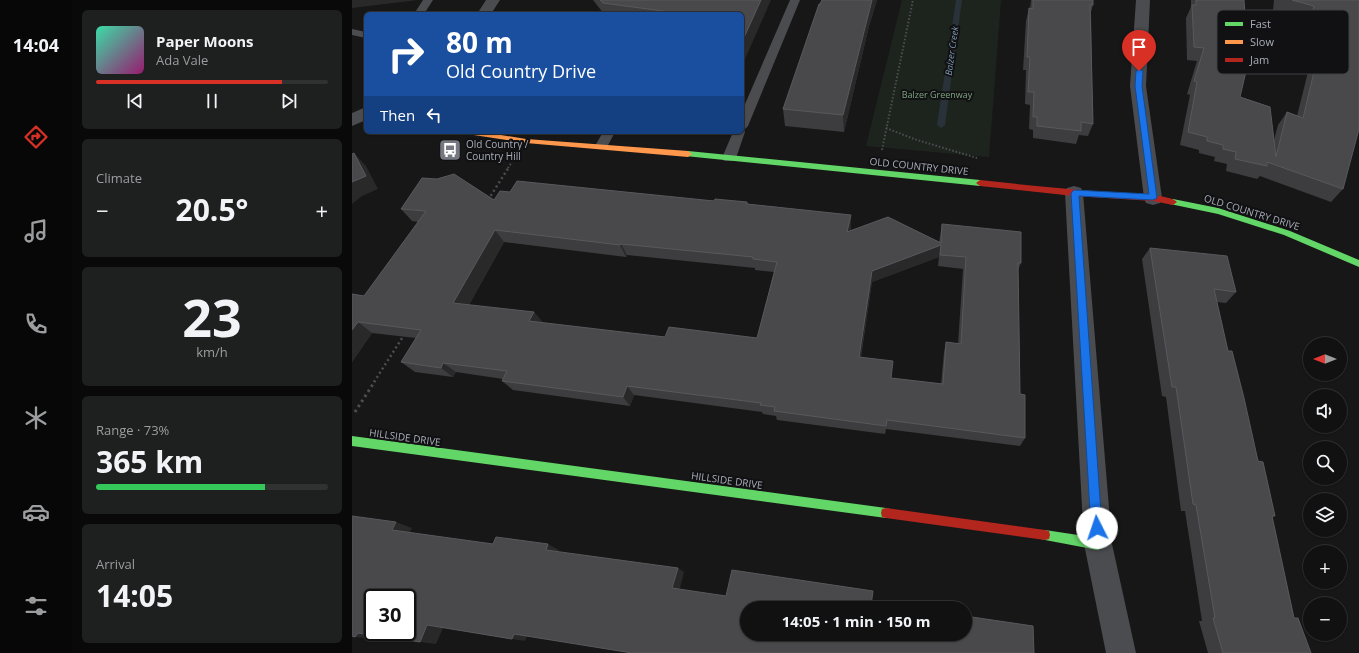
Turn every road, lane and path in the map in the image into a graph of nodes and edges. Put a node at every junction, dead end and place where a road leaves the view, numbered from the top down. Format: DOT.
graph roads {
  1 [pos="428,0"];
  2 [pos="493,0"];
  3 [pos="795,0"];
  4 [pos="913,0"];
  5 [pos="1143,0"];
  6 [pos="420,12"];
  7 [pos="485,12"];
  8 [pos="352,32"];
  9 [pos="364,35"];
  10 [pos="364,114"];
  11 [pos="352,120"];
  12 [pos="744,121"];
  13 [pos="886,128"];
  14 [pos="479,134"];
  15 [pos="608,134"];
  16 [pos="738,134"];
  17 [pos="526,141"];
  18 [pos="601,146"];
  19 [pos="729,158"];
  20 [pos="981,159"];
  21 [pos="877,173"];
  22 [pos="1074,193"];
  23 [pos="1153,198"];
  24 [pos="485,205"];
  25 [pos="1359,264"];
  26 [pos="406,331"];
  27 [pos="352,417"];
  28 [pos="352,441"];
  29 [pos="1098,544"];
  30 [pos="1121,653"];
  1 -- 6 [label="lane"];
  2 -- 7 [label="street"];
  3 -- 12 [label="lane"];
  4 -- 13 [label="path"];
  5 -- 23 [label="street"];
  8 -- 9 [label="lane"];
  10 -- 11 [label="street"];
  13 -- 20 [label="path"];
  13 -- 21 [label="path"];
  14 -- 17 [label="street, OLD COUNTRY DRIVE"];
  15 -- 18 [label="lane"];
  16 -- 19 [label="lane"];
  17 -- 18 [label="street, OLD COUNTRY DRIVE"];
  17 -- 24 [label="path"];
  18 -- 19 [label="street, OLD COUNTRY DRIVE"];
  19 -- 21 [label="street, OLD COUNTRY DRIVE"];
  21 -- 22 [label="street, OLD COUNTRY DRIVE"];
  22 -- 23 [label="street, OLD COUNTRY DRIVE"];
  22 -- 29 [label="street"];
  23 -- 25 [label="street, OLD COUNTRY DRIVE"];
  26 -- 27 [label="path"];
  28 -- 29 [label="street, HILLSIDE DRIVE"];
  29 -- 30 [label="street"];
}
